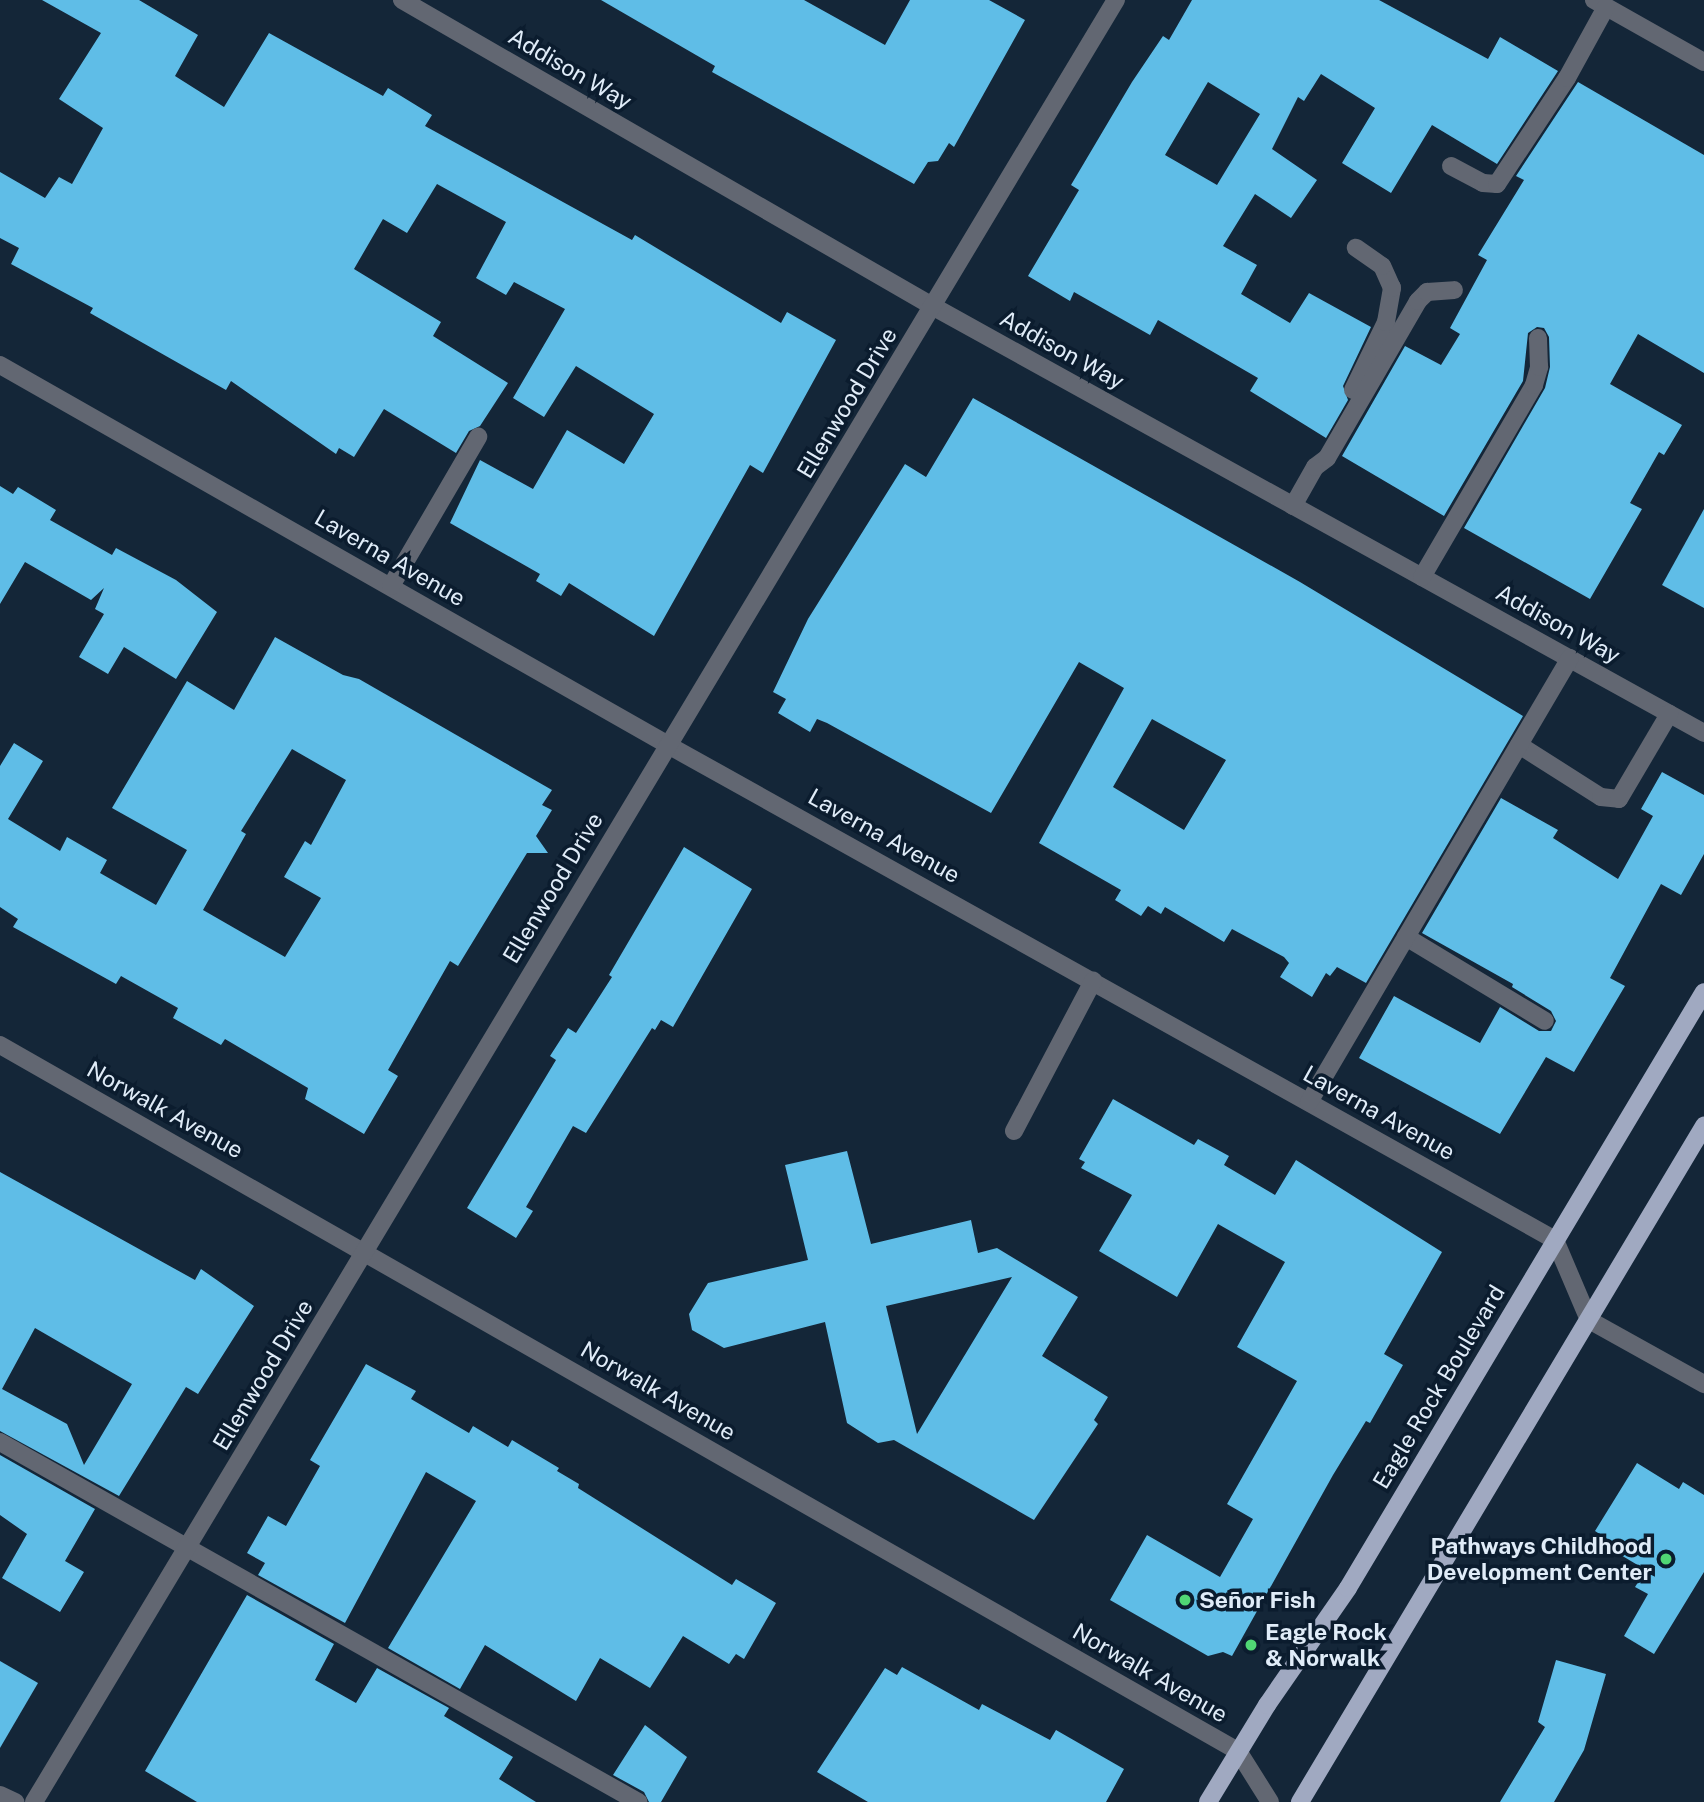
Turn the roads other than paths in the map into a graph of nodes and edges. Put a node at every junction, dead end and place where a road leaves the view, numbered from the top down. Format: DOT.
graph roads {
  1 [pos="402,0"];
  2 [pos="1115,0"];
  3 [pos="1600,3"];
  4 [pos="1704,62"];
  5 [pos="1451,166"];
  6 [pos="1356,248"];
  7 [pos="1454,290"];
  8 [pos="933,307"];
  9 [pos="1538,338"];
  10 [pos="0,365"];
  11 [pos="478,437"];
  12 [pos="1315,467"];
  13 [pos="1293,506"];
  14 [pos="1422,576"];
  15 [pos="391,586"];
  16 [pos="1570,658"];
  17 [pos="1669,714"];
  18 [pos="1704,733"];
  19 [pos="668,745"];
  20 [pos="1519,745"];
  21 [pos="1406,937"];
  22 [pos="1093,981"];
  23 [pos="1704,992"];
  24 [pos="1545,1021"];
  25 [pos="0,1045"];
  26 [pos="1309,1102"];
  27 [pos="1704,1126"];
  28 [pos="1014,1131"];
  29 [pos="1555,1240"];
  30 [pos="365,1250"];
  31 [pos="1589,1320"];
  32 [pos="1704,1384"];
  33 [pos="0,1442"];
  34 [pos="189,1548"];
  35 [pos="1238,1751"];
  36 [pos="0,1795"];
  37 [pos="15,1802"];
  38 [pos="34,1802"];
  39 [pos="638,1802"];
  40 [pos="1208,1802"];
  41 [pos="1270,1802"];
  42 [pos="1300,1802"];
  1 -- 8 [label="street, Addison Way"];
  2 -- 8 [label="street, Ellenwood Drive"];
  3 -- 4 [label="street"];
  3 -- 5 [label="street"];
  6 -- 12 [label="street"];
  7 -- 12 [label="street"];
  8 -- 13 [label="street, Addison Way"];
  8 -- 19 [label="street, Ellenwood Drive"];
  9 -- 14 [label="street"];
  10 -- 15 [label="street, Laverna Avenue"];
  11 -- 15 [label="street"];
  12 -- 13 [label="street"];
  13 -- 14 [label="street, Addison Way"];
  14 -- 16 [label="street, Addison Way"];
  15 -- 19 [label="street, Laverna Avenue"];
  16 -- 17 [label="street, Addison Way"];
  16 -- 20 [label="street"];
  17 -- 18 [label="street, Addison Way"];
  17 -- 20 [label="street"];
  19 -- 22 [label="street, Laverna Avenue"];
  19 -- 30 [label="street, Ellenwood Drive"];
  20 -- 21 [label="street"];
  21 -- 24 [label="street"];
  21 -- 26 [label="street"];
  22 -- 26 [label="street, Laverna Avenue"];
  22 -- 28 [label="street"];
  23 -- 29 [label="main road, Eagle Rock Boulevard"];
  25 -- 30 [label="street, Norwalk Avenue"];
  26 -- 29 [label="street, Laverna Avenue"];
  27 -- 31 [label="main road"];
  29 -- 31 [label="street"];
  29 -- 35 [label="main road, Eagle Rock Boulevard"];
  30 -- 34 [label="street, Ellenwood Drive"];
  30 -- 35 [label="street, Norwalk Avenue"];
  31 -- 32 [label="street"];
  31 -- 42 [label="main road"];
  33 -- 34 [label="street"];
  34 -- 38 [label="street, Ellenwood Drive"];
  34 -- 39 [label="street"];
  35 -- 40 [label="main road, Eagle Rock Boulevard"];
  35 -- 41 [label="street, Norwalk Avenue"];
  36 -- 37 [label="street"];
}
